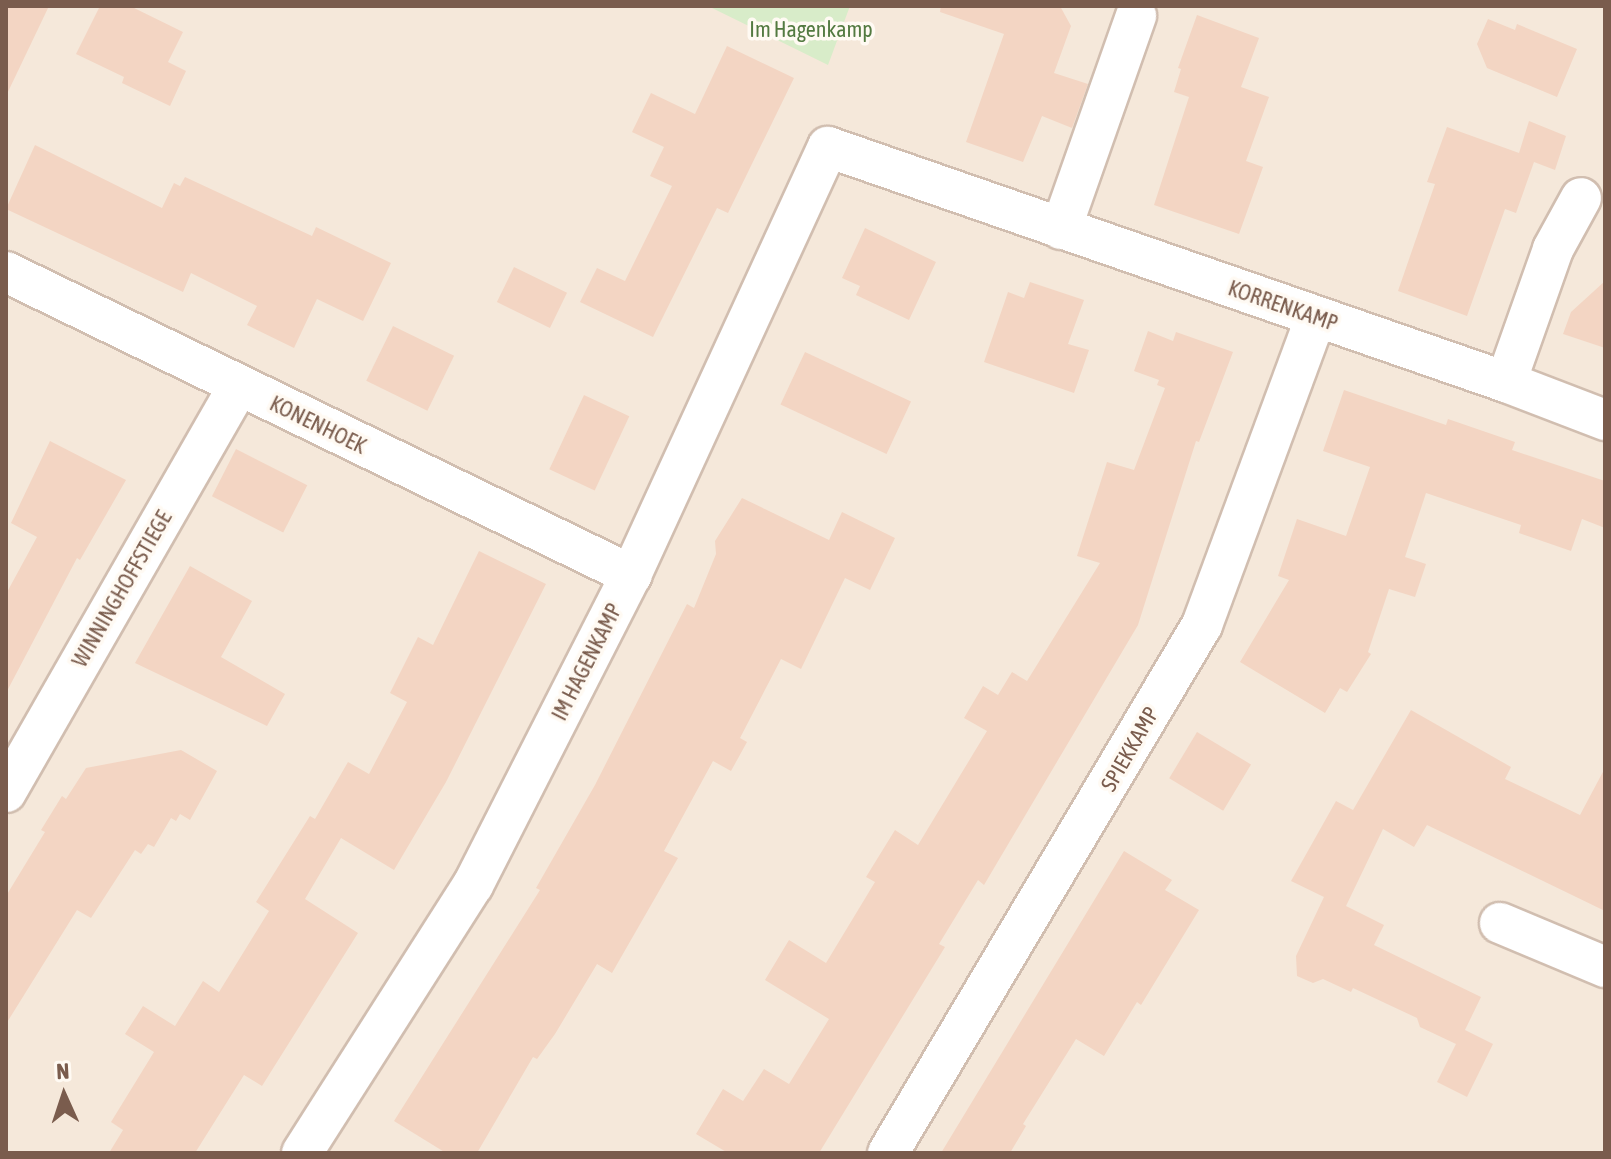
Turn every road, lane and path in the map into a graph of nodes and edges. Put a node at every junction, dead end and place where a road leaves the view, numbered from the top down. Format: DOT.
graph roads {
  1 [pos="1136,16"];
  2 [pos="828,147"];
  3 [pos="1581,198"];
  4 [pos="1061,229"];
  5 [pos="6,272"];
  6 [pos="1316,317"];
  7 [pos="1506,382"];
  8 [pos="238,387"];
  9 [pos="1605,420"];
  10 [pos="631,575"];
  11 [pos="6,792"];
  12 [pos="1500,923"];
  13 [pos="1605,967"];
  14 [pos="302,1153"];
  15 [pos="888,1153"];
  1 -- 4 [label="street"];
  2 -- 4 [label="street, KORRENKAMP"];
  2 -- 10 [label="street, IM HAGENKAMP"];
  3 -- 7 [label="street"];
  4 -- 6 [label="street, KORRENKAMP"];
  5 -- 8 [label="street, KONENHOEK"];
  6 -- 7 [label="street, KORRENKAMP"];
  6 -- 15 [label="street, SPIEKKAMP"];
  7 -- 9 [label="street, KORRENKAMP"];
  8 -- 10 [label="street, KONENHOEK"];
  8 -- 11 [label="street, WINNINGHOFFSTIEGE"];
  10 -- 14 [label="street, IM HAGENKAMP"];
  12 -- 13 [label="street"];
}
